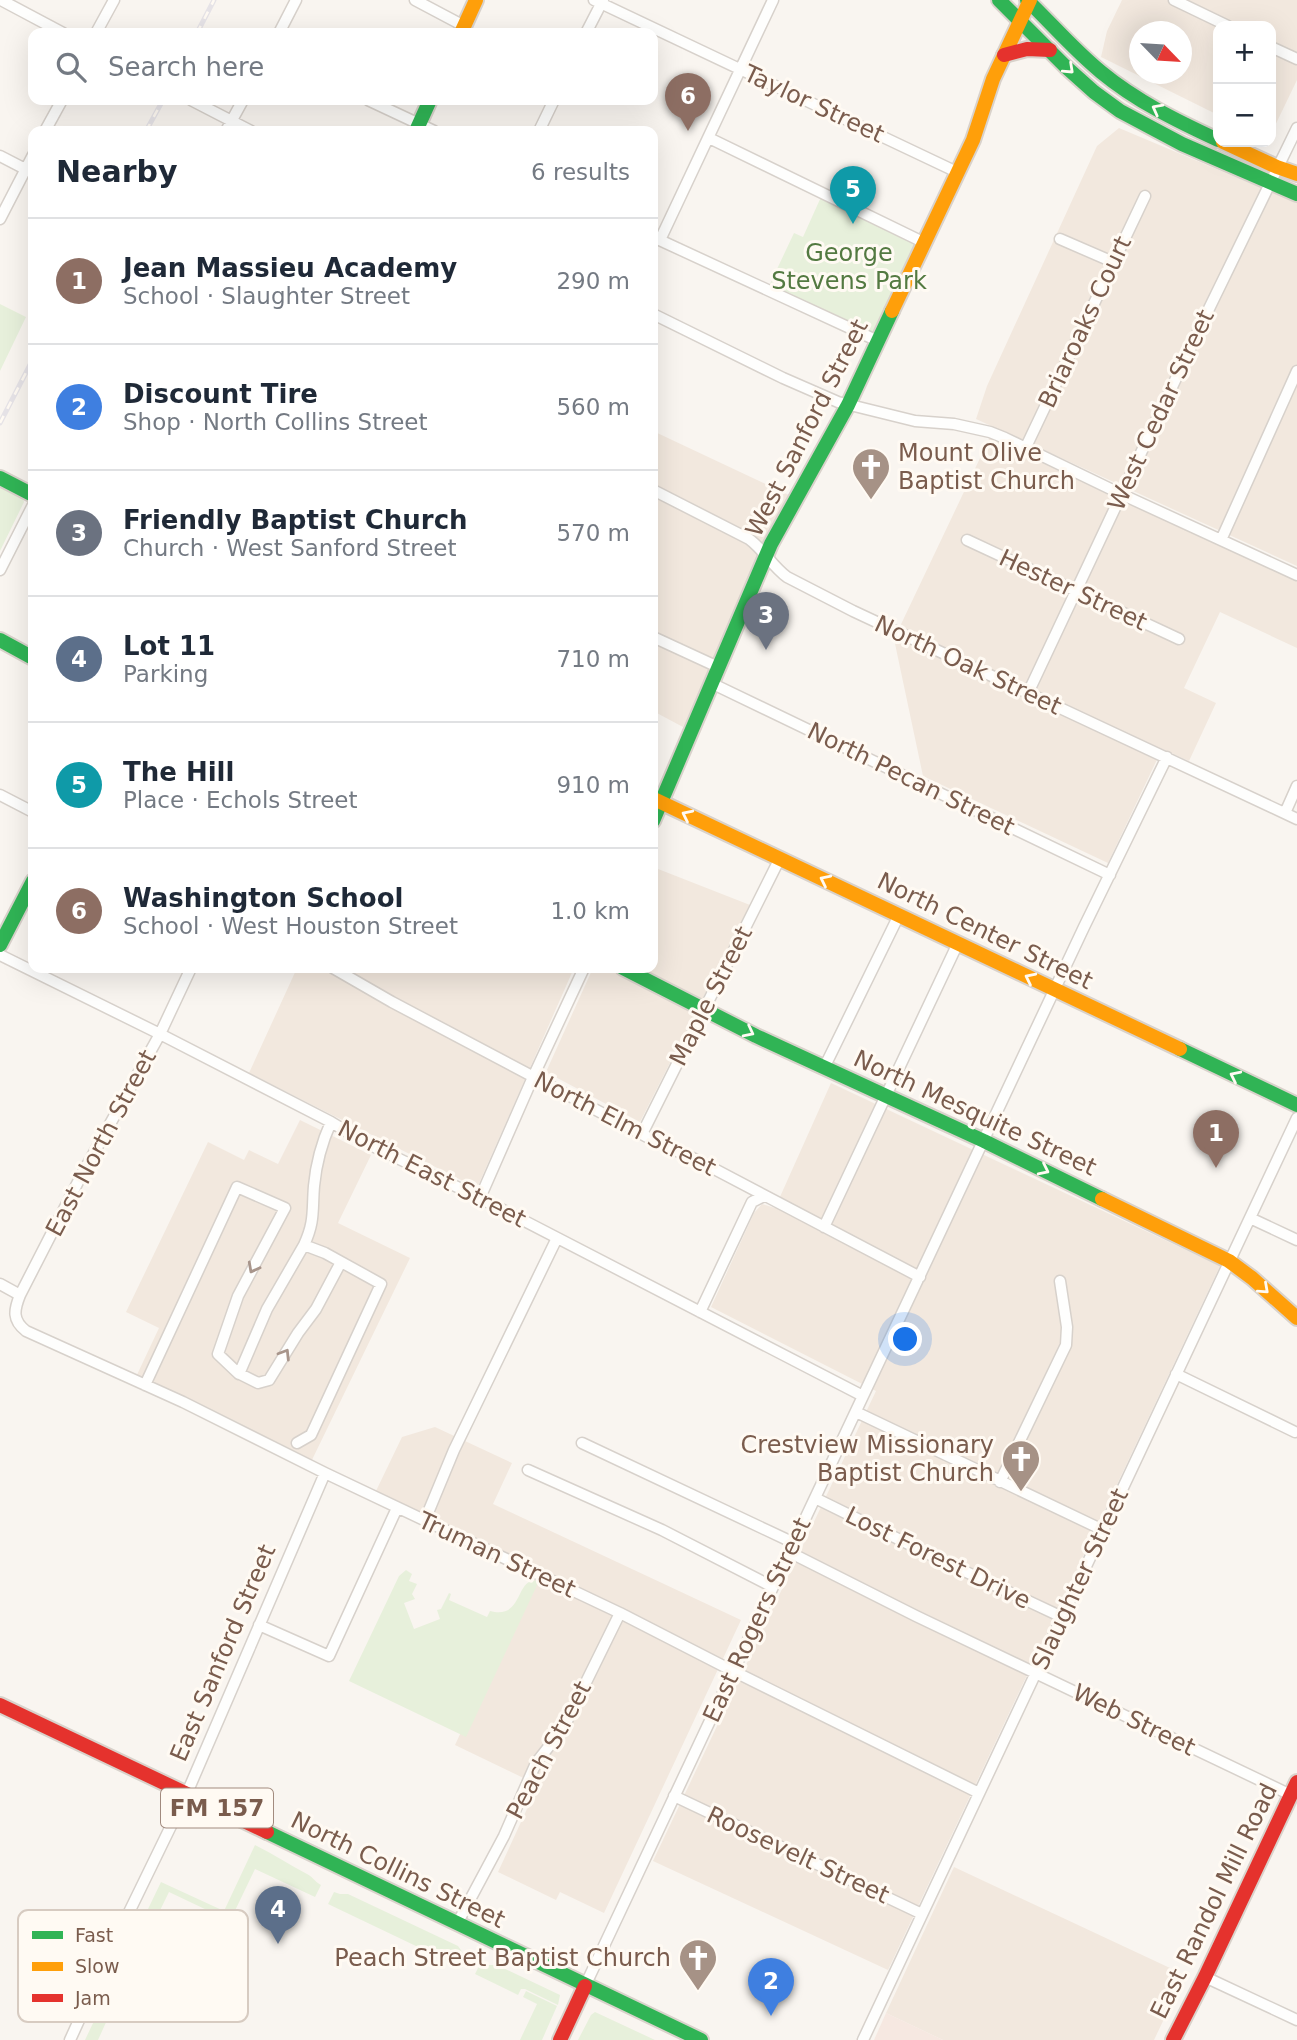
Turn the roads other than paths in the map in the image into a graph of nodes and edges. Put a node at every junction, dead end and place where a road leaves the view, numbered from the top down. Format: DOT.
graph roads {
  1 [pos="1,0"];
  2 [pos="114,0"];
  3 [pos="296,0"];
  4 [pos="415,0"];
  5 [pos="476,0"];
  6 [pos="773,0"];
  7 [pos="999,0"];
  8 [pos="1174,0"];
  9 [pos="599,1"];
  10 [pos="1029,1"];
  11 [pos="1020,21"];
  12 [pos="1218,21"];
  13 [pos="53,28"];
  14 [pos="99,28"];
  15 [pos="281,28"];
  16 [pos="459,28"];
  17 [pos="463,28"];
  18 [pos="588,28"];
  19 [pos="655,28"];
  20 [pos="658,30"];
  21 [pos="1276,49"];
  22 [pos="1050,50"];
  23 [pos="1004,55"];
  24 [pos="1297,59"];
  25 [pos="741,70"];
  26 [pos="59,105"];
  27 [pos="201,105"];
  28 [pos="240,105"];
  29 [pos="377,105"];
  30 [pos="428,105"];
  31 [pos="552,105"];
  32 [pos="231,121"];
  33 [pos="49,126"];
  34 [pos="228,126"];
  35 [pos="241,126"];
  36 [pos="414,126"];
  37 [pos="418,126"];
  38 [pos="541,126"];
  39 [pos="1297,128"];
  40 [pos="1213,137"];
  41 [pos="709,138"];
  42 [pos="1234,147"];
  43 [pos="0,156"];
  44 [pos="1278,167"];
  45 [pos="28,170"];
  46 [pos="958,173"];
  47 [pos="28,174"];
  48 [pos="1297,174"];
  49 [pos="1270,184"];
  50 [pos="1297,194"];
  51 [pos="1144,196"];
  52 [pos="0,219"];
  53 [pos="658,237"];
  54 [pos="658,239"];
  55 [pos="1060,239"];
  56 [pos="925,243"];
  57 [pos="1113,262"];
  58 [pos="658,316"];
  59 [pos="878,341"];
  60 [pos="1297,371"];
  61 [pos="848,405"];
  62 [pos="1025,449"];
  63 [pos="0,478"];
  64 [pos="28,492"];
  65 [pos="658,493"];
  66 [pos="1121,494"];
  67 [pos="28,515"];
  68 [pos="967,540"];
  69 [pos="1220,540"];
  70 [pos="767,556"];
  71 [pos="0,570"];
  72 [pos="1297,575"];
  73 [pos="1076,591"];
  74 [pos="658,639"];
  75 [pos="1179,639"];
  76 [pos="0,640"];
  77 [pos="28,655"];
  78 [pos="718,667"];
  79 [pos="711,683"];
  80 [pos="1028,693"];
  81 [pos="1167,757"];
  82 [pos="1297,786"];
  83 [pos="0,795"];
  84 [pos="658,798"];
  85 [pos="658,800"];
  86 [pos="28,809"];
  87 [pos="1285,813"];
  88 [pos="1297,819"];
  89 [pos="780,858"];
  90 [pos="1110,875"];
  91 [pos="28,891"];
  92 [pos="899,915"];
  93 [pos="958,943"];
  94 [pos="0,945"];
  95 [pos="0,955"];
  96 [pos="28,969"];
  97 [pos="36,973"];
  98 [pos="189,973"];
  99 [pos="342,973"];
  100 [pos="582,973"];
  101 [pos="633,973"];
  102 [pos="1055,989"];
  103 [pos="705,1009"];
  104 [pos="160,1034"];
  105 [pos="824,1068"];
  106 [pos="533,1077"];
  107 [pos="886,1096"];
  108 [pos="1297,1105"];
  109 [pos="1297,1118"];
  110 [pos="331,1122"];
  111 [pos="642,1134"];
  112 [pos="984,1141"];
  113 [pos="764,1196"];
  114 [pos="480,1198"];
  115 [pos="1250,1218"];
  116 [pos="824,1227"];
  117 [pos="557,1238"];
  118 [pos="1297,1240"];
  119 [pos="304,1245"];
  120 [pos="1230,1261"];
  121 [pos="341,1262"];
  122 [pos="919,1277"];
  123 [pos="1060,1281"];
  124 [pos="0,1284"];
  125 [pos="20,1295"];
  126 [pos="700,1312"];
  127 [pos="1297,1318"];
  128 [pos="15,1319"];
  129 [pos="239,1374"];
  130 [pos="1176,1374"];
  131 [pos="145,1385"];
  132 [pos="863,1396"];
  133 [pos="856,1412"];
  134 [pos="1295,1432"];
  135 [pos="298,1443"];
  136 [pos="582,1443"];
  137 [pos="528,1470"];
  138 [pos="325,1474"];
  139 [pos="1000,1482"];
  140 [pos="815,1498"];
  141 [pos="397,1508"];
  142 [pos="425,1520"];
  143 [pos="1103,1530"];
  144 [pos="792,1548"];
  145 [pos="773,1587"];
  146 [pos="620,1613"];
  147 [pos="1062,1617"];
  148 [pos="259,1625"];
  149 [pos="733,1671"];
  150 [pos="1036,1673"];
  151 [pos="0,1704"];
  152 [pos="1294,1789"];
  153 [pos="979,1793"];
  154 [pos="187,1794"];
  155 [pos="674,1796"];
  156 [pos="130,1910"];
  157 [pos="922,1914"];
  158 [pos="457,1924"];
  159 [pos="1205,1977"];
  160 [pos="584,1986"];
  161 [pos="1297,2020"];
  162 [pos="78,2022"];
  163 [pos="70,2040"];
  164 [pos="560,2040"];
  165 [pos="701,2040"];
  166 [pos="863,2040"];
  167 [pos="1173,2040"];
  1 -- 13 [label="street"];
  2 -- 14 [label="street"];
  3 -- 15 [label="street"];
  4 -- 16 [label="street"];
  5 -- 17 [label="main road"];
  6 -- 25 [label="street"];
  7 -- 11 [label="main road"];
  8 -- 12 [label="street"];
  9 -- 18 [label="street"];
  9 -- 19 [label="street, Taylor Street"];
  10 -- 11 [label="main road, West Sanford Street"];
  40 -- 10 [label="main road, one-way"];
  11 -- 22 [label="main road"];
  11 -- 23 [label="main road, West Sanford Street"];
  20 -- 25 [label="street, Taylor Street"];
  21 -- 24 [label="street"];
  22 -- 23 [label="main road"];
  22 -- 49 [label="main road, one-way"];
  23 -- 46 [label="main road, West Sanford Street"];
  25 -- 41 [label="street"];
  25 -- 46 [label="street, Taylor Street"];
  26 -- 33 [label="street"];
  27 -- 32 [label="street"];
  28 -- 32 [label="street"];
  29 -- 36 [label="street"];
  30 -- 37 [label="main road"];
  31 -- 38 [label="street"];
  32 -- 34 [label="street"];
  32 -- 35 [label="street"];
  39 -- 44 [label="street, West Cedar Street"];
  41 -- 53 [label="street"];
  41 -- 56 [label="street"];
  42 -- 44 [label="main road"];
  43 -- 45 [label="street"];
  44 -- 48 [label="main road"];
  44 -- 49 [label="street, West Cedar Street"];
  46 -- 56 [label="main road, West Sanford Street"];
  47 -- 52 [label="street"];
  49 -- 50 [label="main road"];
  49 -- 66 [label="street, West Cedar Street"];
  51 -- 57 [label="street, Briaroaks Court"];
  54 -- 59 [label="street"];
  55 -- 57 [label="street"];
  56 -- 59 [label="main road, West Sanford Street"];
  57 -- 62 [label="street, Briaroaks Court"];
  58 -- 61 [label="street"];
  59 -- 61 [label="main road, West Sanford Street"];
  60 -- 69 [label="street"];
  61 -- 62 [label="street"];
  61 -- 70 [label="main road, West Sanford Street"];
  62 -- 66 [label="street"];
  63 -- 64 [label="main road"];
  65 -- 70 [label="street, North Oak Street"];
  66 -- 69 [label="street"];
  66 -- 73 [label="street, West Cedar Street"];
  67 -- 71 [label="street"];
  68 -- 73 [label="street, Hester Street"];
  69 -- 72 [label="street"];
  70 -- 78 [label="main road, West Sanford Street"];
  70 -- 80 [label="street, North Oak Street"];
  73 -- 75 [label="street, Hester Street"];
  73 -- 80 [label="street, West Cedar Street"];
  74 -- 78 [label="street"];
  76 -- 77 [label="main road"];
  78 -- 79 [label="main road, West Sanford Street"];
  79 -- 84 [label="main road, West Sanford Street"];
  79 -- 90 [label="street, North Pecan Street"];
  80 -- 81 [label="street, North Oak Street"];
  81 -- 87 [label="street, North Oak Street"];
  81 -- 90 [label="street, East Rogers Street"];
  82 -- 87 [label="street"];
  83 -- 86 [label="street"];
  89 -- 85 [label="main road, North Center Street, one-way"];
  87 -- 88 [label="street, North Oak Street"];
  92 -- 89 [label="main road, North Center Street, one-way"];
  89 -- 103 [label="street, Maple Street"];
  90 -- 102 [label="street, East Rogers Street"];
  91 -- 94 [label="main road"];
  92 -- 93 [label="main road, North Center Street"];
  92 -- 105 [label="street"];
  102 -- 93 [label="main road, North Center Street, one-way"];
  93 -- 107 [label="street"];
  95 -- 96 [label="street, North East Street"];
  97 -- 104 [label="street, North East Street"];
  98 -- 104 [label="street, East North Street"];
  99 -- 106 [label="street, North Elm Street"];
  100 -- 106 [label="street"];
  101 -- 103 [label="main road, North Mesquite Street"];
  108 -- 102 [label="main road, North Center Street, one-way"];
  102 -- 112 [label="street, East Rogers Street"];
  103 -- 105 [label="main road, North Mesquite Street, one-way"];
  103 -- 111 [label="street, Maple Street"];
  104 -- 110 [label="street, North East Street"];
  104 -- 125 [label="street, East North Street"];
  105 -- 107 [label="main road, North Mesquite Street"];
  106 -- 111 [label="street, North Elm Street"];
  106 -- 114 [label="street"];
  107 -- 112 [label="main road, North Mesquite Street"];
  107 -- 116 [label="street"];
  109 -- 115 [label="street, Slaughter Street"];
  110 -- 114 [label="street, North East Street"];
  110 -- 119 [label="street"];
  111 -- 113 [label="street, North Elm Street"];
  112 -- 120 [label="main road, North Mesquite Street, one-way"];
  112 -- 122 [label="street, East Rogers Street"];
  113 -- 116 [label="street, North Elm Street"];
  113 -- 126 [label="street"];
  114 -- 117 [label="street, North East Street"];
  115 -- 118 [label="street"];
  115 -- 120 [label="street, Slaughter Street"];
  116 -- 122 [label="street, North Elm Street"];
  117 -- 126 [label="street, North East Street"];
  117 -- 142 [label="street"];
  119 -- 121 [label="street"];
  119 -- 129 [label="street"];
  120 -- 127 [label="main road, North Mesquite Street, one-way"];
  120 -- 130 [label="street, Slaughter Street"];
  129 -- 121 [label="street, one-way"];
  121 -- 135 [label="street"];
  122 -- 132 [label="street, East Rogers Street"];
  123 -- 139 [label="street"];
  124 -- 125 [label="street"];
  125 -- 128 [label="street, East North Street"];
  126 -- 132 [label="street, North East Street"];
  128 -- 131 [label="street, Truman Street"];
  131 -- 129 [label="street, one-way"];
  130 -- 134 [label="street"];
  130 -- 143 [label="street, Slaughter Street"];
  131 -- 138 [label="street, Truman Street"];
  132 -- 133 [label="street, East Rogers Street"];
  133 -- 139 [label="street"];
  133 -- 140 [label="street, East Rogers Street"];
  136 -- 144 [label="street, Web Street"];
  137 -- 145 [label="street"];
  138 -- 141 [label="street, Truman Street"];
  138 -- 148 [label="street, East Sanford Street"];
  139 -- 143 [label="street"];
  140 -- 144 [label="street, East Rogers Street"];
  140 -- 147 [label="street, Lost Forest Drive"];
  141 -- 142 [label="street, Truman Street"];
  141 -- 148 [label="street"];
  142 -- 146 [label="street, Truman Street"];
  143 -- 147 [label="street, Slaughter Street"];
  144 -- 145 [label="street, East Rogers Street"];
  144 -- 150 [label="street, Web Street"];
  145 -- 149 [label="street, East Rogers Street"];
  146 -- 149 [label="street, Truman Street"];
  146 -- 158 [label="street, Peach Street"];
  147 -- 150 [label="street, Slaughter Street"];
  148 -- 154 [label="street, East Sanford Street"];
  149 -- 153 [label="street, Truman Street"];
  149 -- 155 [label="street, East Rogers Street"];
  150 -- 152 [label="street, Web Street"];
  150 -- 153 [label="street, Slaughter Street"];
  151 -- 154 [label="main road, North Collins Street / FM 157"];
  152 -- 159 [label="main road, East Randol Mill Road"];
  153 -- 157 [label="street, Slaughter Street"];
  154 -- 156 [label="street, East Sanford Street"];
  154 -- 158 [label="main road, North Collins Street / FM 157"];
  155 -- 157 [label="street, Roosevelt Street"];
  155 -- 160 [label="street, East Rogers Street"];
  157 -- 166 [label="street, Slaughter Street"];
  158 -- 160 [label="main road, North Collins Street / FM 157"];
  159 -- 161 [label="street"];
  159 -- 167 [label="main road, East Randol Mill Road"];
  160 -- 164 [label="main road"];
  160 -- 165 [label="main road, North Collins Street / FM 157"];
  162 -- 163 [label="street, East Sanford Street"];
}
